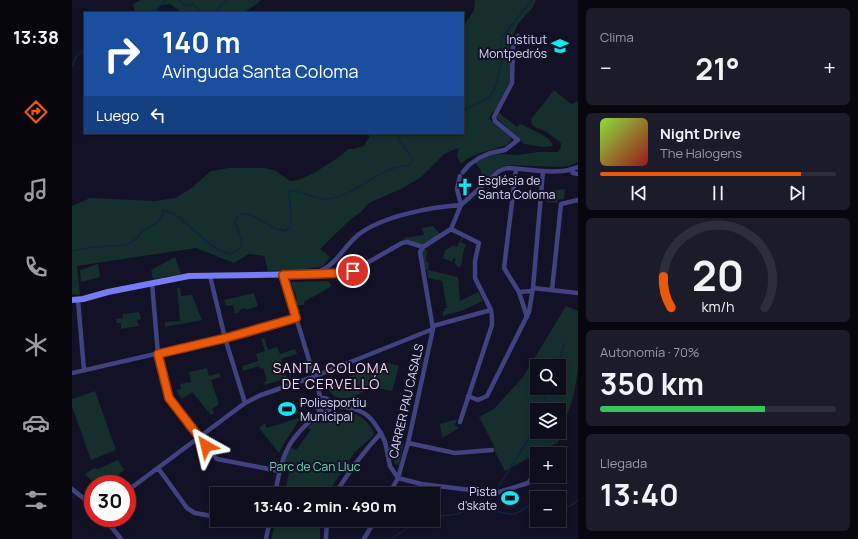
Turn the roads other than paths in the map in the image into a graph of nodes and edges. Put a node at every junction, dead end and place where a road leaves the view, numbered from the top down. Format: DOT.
graph roads {
  1 [pos="518,36"];
  2 [pos="578,167"];
  3 [pos="516,169"];
  4 [pos="571,170"];
  5 [pos="543,171"];
  6 [pos="578,174"];
  7 [pos="578,200"];
  8 [pos="461,206"];
  9 [pos="451,228"];
  10 [pos="423,247"];
  11 [pos="329,267"];
  12 [pos="332,273"];
  13 [pos="312,274"];
  14 [pos="283,275"];
  15 [pos="210,276"];
  16 [pos="152,283"];
  17 [pos="532,289"];
  18 [pos="552,290"];
  19 [pos="519,292"];
  20 [pos="578,293"];
  21 [pos="75,300"];
  22 [pos="491,310"];
  23 [pos="527,317"];
  24 [pos="296,318"];
  25 [pos="433,327"];
  26 [pos="226,338"];
  27 [pos="158,354"];
  28 [pos="84,370"];
  29 [pos="72,373"];
  30 [pos="313,377"];
  31 [pos="468,396"];
  32 [pos="321,399"];
  33 [pos="245,402"];
  34 [pos="331,405"];
  35 [pos="321,411"];
  36 [pos="460,422"];
  37 [pos="382,433"];
  38 [pos="199,437"];
  39 [pos="408,443"];
  40 [pos="492,450"];
  41 [pos="158,468"];
  42 [pos="279,471"];
  43 [pos="398,478"];
  44 [pos="530,480"];
  45 [pos="136,484"];
  46 [pos="276,487"];
  47 [pos="339,487"];
  48 [pos="393,487"];
  49 [pos="72,490"];
  50 [pos="84,498"];
  51 [pos="210,516"];
  52 [pos="112,527"];
  53 [pos="269,527"];
  54 [pos="327,527"];
  55 [pos="370,527"];
  56 [pos="121,539"];
  57 [pos="266,539"];
  58 [pos="326,539"];
  59 [pos="364,539"];
  1 -- 8 [label="street"];
  2 -- 4 [label="street"];
  3 -- 5 [label="street"];
  3 -- 8 [label="street"];
  3 -- 19 [label="street"];
  4 -- 5 [label="street"];
  4 -- 6 [label="street"];
  5 -- 17 [label="street"];
  7 -- 18 [label="street"];
  8 -- 9 [label="street"];
  8 -- 11 [label="street"];
  9 -- 10 [label="street"];
  9 -- 22 [label="street"];
  10 -- 12 [label="street"];
  10 -- 25 [label="street, CARRER PAU CASALS"];
  11 -- 12 [label="street"];
  11 -- 13 [label="street"];
  12 -- 13 [label="street"];
  13 -- 14 [label="street"];
  14 -- 15 [label="street"];
  14 -- 24 [label="street"];
  15 -- 16 [label="street"];
  15 -- 26 [label="street"];
  16 -- 21 [label="street"];
  16 -- 27 [label="street"];
  17 -- 18 [label="street"];
  17 -- 19 [label="street"];
  17 -- 23 [label="street"];
  18 -- 20 [label="street"];
  19 -- 23 [label="street"];
  21 -- 28 [label="street"];
  22 -- 25 [label="street"];
  22 -- 31 [label="street"];
  23 -- 31 [label="street"];
  24 -- 26 [label="street"];
  24 -- 30 [label="street"];
  25 -- 30 [label="street"];
  25 -- 39 [label="street, CARRER PAU CASALS"];
  26 -- 27 [label="street"];
  26 -- 33 [label="street"];
  27 -- 28 [label="street"];
  27 -- 38 [label="street"];
  28 -- 29 [label="street"];
  30 -- 32 [label="street"];
  30 -- 33 [label="street"];
  31 -- 36 [label="street"];
  32 -- 34 [label="street"];
  32 -- 35 [label="street"];
  33 -- 38 [label="street"];
  34 -- 35 [label="street"];
  34 -- 37 [label="street"];
  35 -- 42 [label="street"];
  37 -- 43 [label="street"];
  37 -- 47 [label="street"];
  38 -- 41 [label="street"];
  38 -- 42 [label="street"];
  39 -- 40 [label="street"];
  39 -- 43 [label="street, CARRER PAU CASALS"];
  41 -- 45 [label="street"];
  41 -- 51 [label="street"];
  42 -- 46 [label="street"];
  43 -- 44 [label="street"];
  43 -- 48 [label="street, CARRER PAU CASALS"];
  49 -- 50 [label="street"];
  52 -- 56 [label="street"];
  53 -- 57 [label="street"];
  54 -- 58 [label="street"];
  55 -- 59 [label="street"];
}
